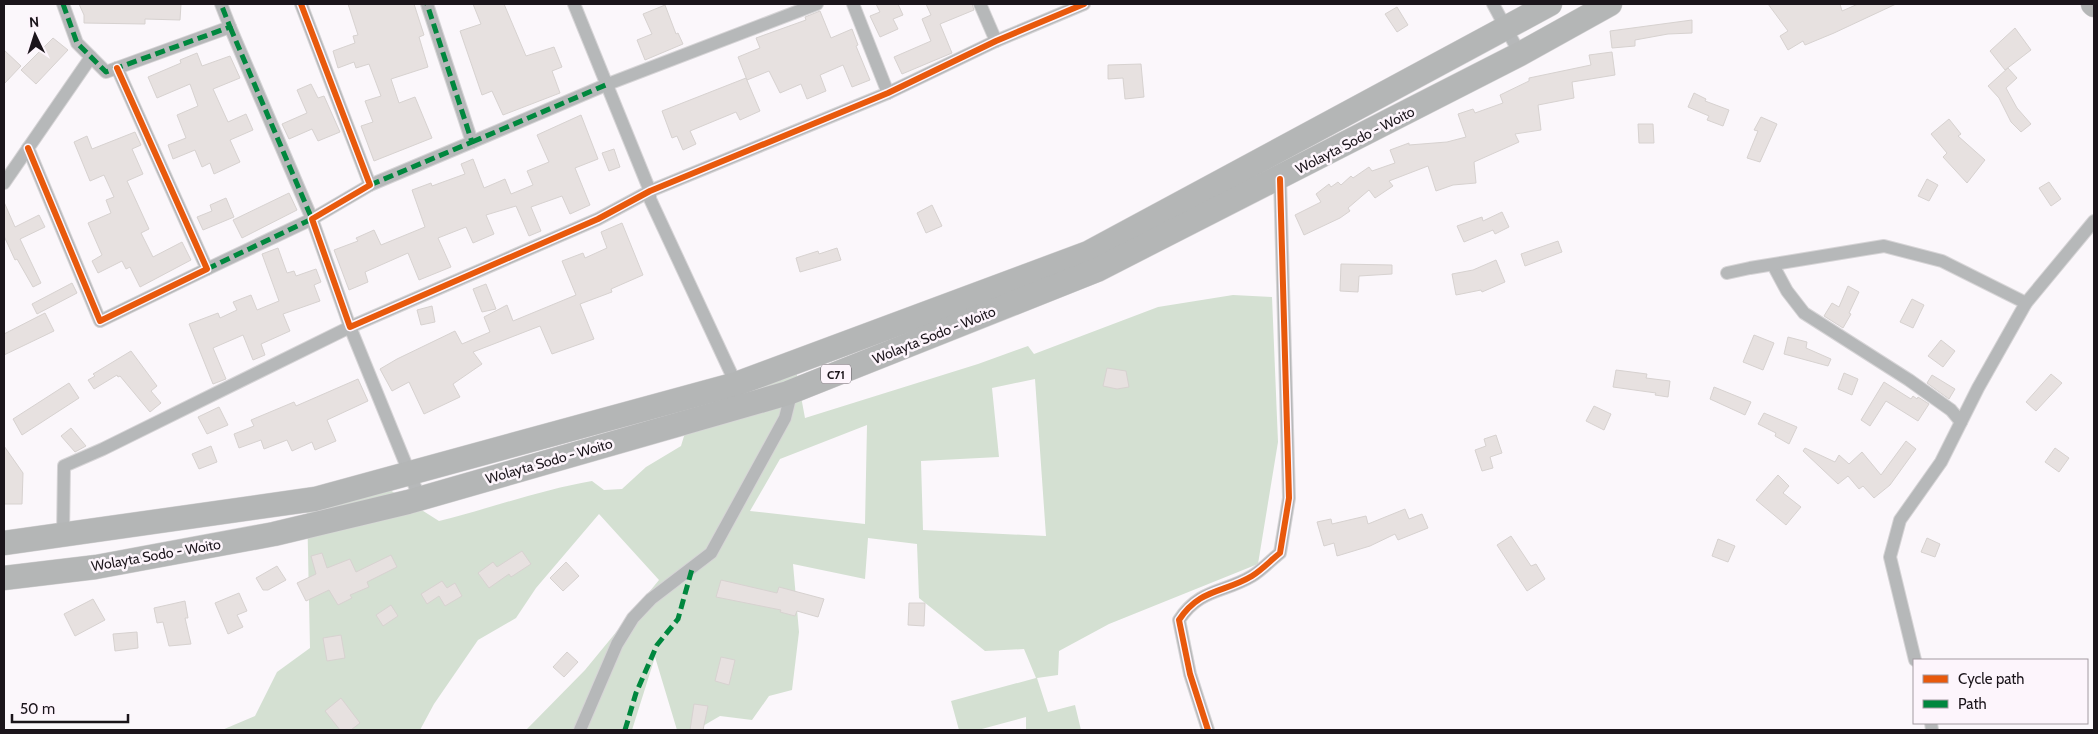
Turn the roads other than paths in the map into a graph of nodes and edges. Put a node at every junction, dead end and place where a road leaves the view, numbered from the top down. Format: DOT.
graph roads {
  1 [pos="63,4"];
  2 [pos="221,4"];
  3 [pos="300,4"];
  4 [pos="427,4"];
  5 [pos="574,4"];
  6 [pos="817,4"];
  7 [pos="853,4"];
  8 [pos="980,4"];
  9 [pos="1084,4"];
  10 [pos="1492,4"];
  11 [pos="1550,4"];
  12 [pos="1610,4"];
  13 [pos="230,27"];
  14 [pos="1505,29"];
  15 [pos="996,41"];
  16 [pos="1520,54"];
  17 [pos="91,58"];
  18 [pos="117,68"];
  19 [pos="608,84"];
  20 [pos="888,93"];
  21 [pos="472,142"];
  22 [pos="28,148"];
  23 [pos="1280,179"];
  24 [pos="4,183"];
  25 [pos="370,184"];
  26 [pos="650,191"];
  27 [pos="312,219"];
  28 [pos="2094,222"];
  29 [pos="1773,266"];
  30 [pos="207,268"];
  31 [pos="1727,273"];
  32 [pos="2026,303"];
  33 [pos="350,327"];
  34 [pos="736,384"];
  35 [pos="788,393"];
  36 [pos="1960,422"];
  37 [pos="410,473"];
  38 [pos="420,499"];
  39 [pos="63,535"];
  40 [pos="4,543"];
  41 [pos="4,578"];
  42 [pos="1915,659"];
  43 [pos="580,730"];
  44 [pos="1208,730"];
  1 -- 17 [label="street"];
  2 -- 13 [label="street"];
  3 -- 25 [label="street"];
  4 -- 21 [label="street"];
  5 -- 19 [label="street"];
  6 -- 19 [label="street"];
  7 -- 20 [label="street"];
  8 -- 15 [label="street"];
  9 -- 15 [label="street"];
  10 -- 14 [label="street"];
  11 -- 14 [label="highway, Wolayta Sodo - Woito / C71"];
  12 -- 16 [label="highway, Wolayta Sodo - Woito / C71"];
  13 -- 18 [label="street"];
  13 -- 27 [label="street"];
  14 -- 16 [label="street"];
  14 -- 34 [label="highway, Wolayta Sodo - Woito / C71"];
  15 -- 20 [label="street"];
  16 -- 23 [label="highway, Wolayta Sodo - Woito / C71"];
  17 -- 18 [label="street"];
  17 -- 22 [label="street"];
  18 -- 30 [label="street"];
  19 -- 21 [label="street"];
  19 -- 26 [label="street"];
  20 -- 26 [label="street"];
  21 -- 25 [label="street"];
  22 -- 24 [label="street"];
  22 -- 30 [label="street"];
  23 -- 35 [label="highway, Wolayta Sodo - Woito / C71"];
  23 -- 44 [label="street"];
  25 -- 27 [label="street"];
  26 -- 33 [label="street"];
  26 -- 34 [label="street"];
  27 -- 30 [label="street"];
  27 -- 33 [label="street"];
  28 -- 32 [label="street"];
  29 -- 31 [label="street"];
  29 -- 32 [label="street"];
  29 -- 36 [label="street"];
  32 -- 36 [label="street"];
  33 -- 37 [label="street"];
  33 -- 39 [label="street"];
  34 -- 37 [label="highway, Wolayta Sodo - Woito / C71"];
  35 -- 38 [label="highway, Wolayta Sodo - Woito / C71"];
  35 -- 43 [label="street"];
  36 -- 42 [label="street"];
  37 -- 38 [label="street"];
  37 -- 39 [label="highway, Wolayta Sodo - Woito / C71"];
  38 -- 41 [label="highway, Wolayta Sodo - Woito / C71"];
  39 -- 40 [label="highway, Wolayta Sodo - Woito / C71"];
}
